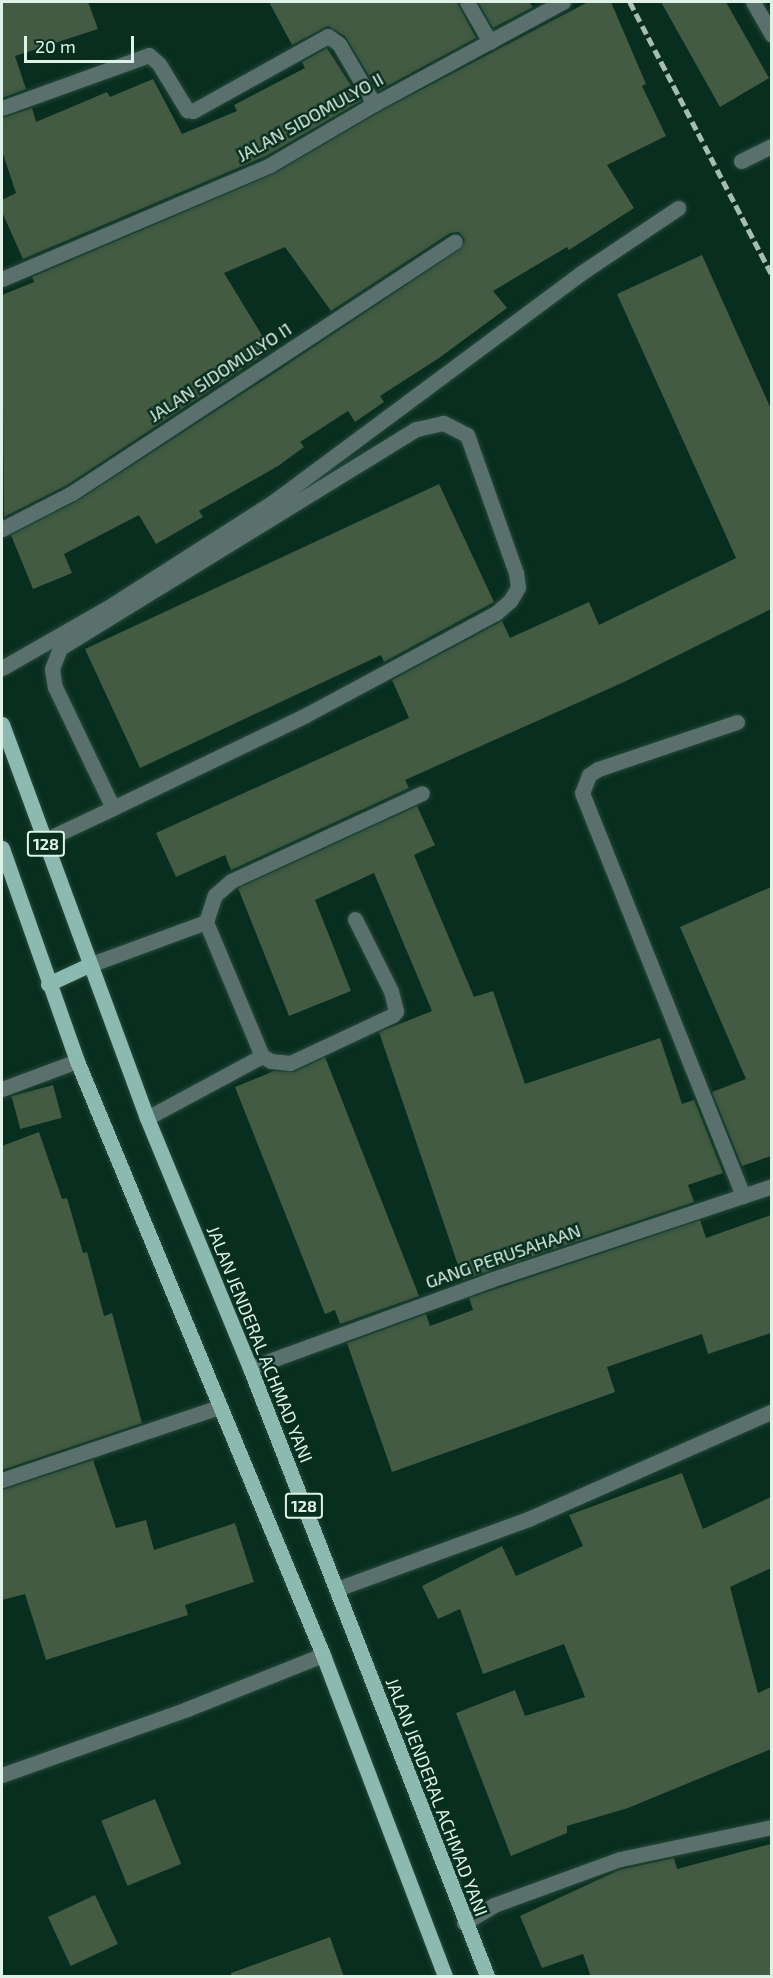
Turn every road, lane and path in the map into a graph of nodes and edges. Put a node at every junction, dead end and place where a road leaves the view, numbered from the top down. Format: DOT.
graph roads {
  1 [pos="467,2"];
  2 [pos="563,2"];
  3 [pos="753,2"];
  4 [pos="771,35"];
  5 [pos="490,42"];
  6 [pos="374,104"];
  7 [pos="2,108"];
  8 [pos="771,146"];
  9 [pos="741,161"];
  10 [pos="678,208"];
  11 [pos="455,241"];
  12 [pos="2,279"];
  13 [pos="2,529"];
  14 [pos="2,668"];
  15 [pos="737,722"];
  16 [pos="2,724"];
  17 [pos="422,793"];
  18 [pos="113,808"];
  19 [pos="45,840"];
  20 [pos="2,848"];
  21 [pos="355,919"];
  22 [pos="206,922"];
  23 [pos="89,965"];
  24 [pos="48,984"];
  25 [pos="262,1056"];
  26 [pos="77,1060"];
  27 [pos="2,1089"];
  28 [pos="147,1118"];
  29 [pos="771,1186"];
  30 [pos="743,1196"];
  31 [pos="250,1368"];
  32 [pos="219,1407"];
  33 [pos="771,1412"];
  34 [pos="2,1480"];
  35 [pos="337,1589"];
  36 [pos="323,1654"];
  37 [pos="2,1775"];
  38 [pos="771,1827"];
  39 [pos="464,1923"];
  40 [pos="445,1977"];
  41 [pos="487,1977"];
  1 -- 5 [label="street"];
  2 -- 5 [label="street, JALAN SIDOMULYO II"];
  3 -- 4 [label="street"];
  5 -- 6 [label="street, JALAN SIDOMULYO II"];
  6 -- 7 [label="street"];
  6 -- 12 [label="street, JALAN SIDOMULYO II"];
  8 -- 9 [label="street"];
  10 -- 14 [label="street"];
  11 -- 13 [label="street, JALAN SIDOMULYO I1"];
  15 -- 30 [label="street"];
  16 -- 19 [label="main road, JALAN JENDERAL ACHMAD YANI / 128"];
  17 -- 22 [label="street"];
  18 -- 18 [label="street"];
  18 -- 19 [label="street"];
  19 -- 23 [label="main road, JALAN JENDERAL ACHMAD YANI / 128"];
  20 -- 24 [label="main road, 128"];
  21 -- 25 [label="street"];
  22 -- 23 [label="street"];
  22 -- 25 [label="street"];
  23 -- 24 [label="main road"];
  23 -- 28 [label="main road, JALAN JENDERAL ACHMAD YANI / 128"];
  24 -- 26 [label="main road, 128"];
  25 -- 28 [label="street"];
  26 -- 27 [label="street"];
  26 -- 32 [label="main road, 128"];
  28 -- 31 [label="main road, JALAN JENDERAL ACHMAD YANI / 128"];
  29 -- 30 [label="street, GANG PERUSAHAAN"];
  30 -- 31 [label="street, GANG PERUSAHAAN"];
  31 -- 35 [label="main road, JALAN JENDERAL ACHMAD YANI / 128"];
  32 -- 34 [label="street"];
  32 -- 36 [label="main road, 128"];
  33 -- 35 [label="street"];
  35 -- 39 [label="main road, JALAN JENDERAL ACHMAD YANI / 128"];
  36 -- 37 [label="street"];
  36 -- 40 [label="main road, 128"];
  38 -- 39 [label="street"];
  39 -- 41 [label="main road, JALAN JENDERAL ACHMAD YANI / 128"];
}
